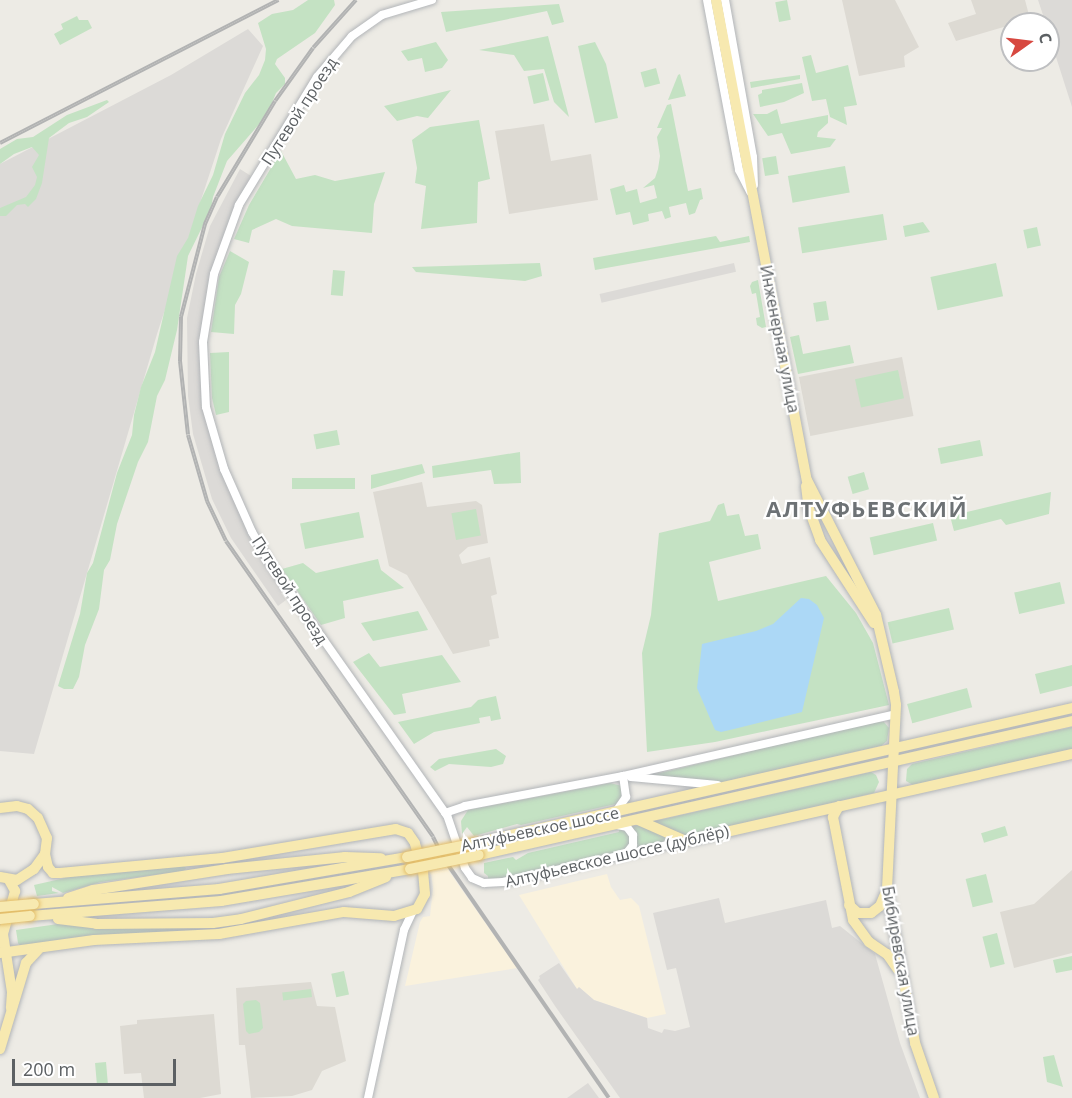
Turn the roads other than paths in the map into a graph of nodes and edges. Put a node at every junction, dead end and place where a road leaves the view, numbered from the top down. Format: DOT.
graph roads {
  1 [pos="432,0"];
  2 [pos="707,0"];
  3 [pos="716,0"];
  4 [pos="725,0"];
  5 [pos="753,199"];
  6 [pos="807,480"];
  7 [pos="884,648"];
  8 [pos="1072,708"];
  9 [pos="895,714"];
  10 [pos="1072,721"];
  11 [pos="893,748"];
  12 [pos="1072,754"];
  13 [pos="893,762"];
  14 [pos="647,775"];
  15 [pos="623,776"];
  16 [pos="735,785"];
  17 [pos="891,794"];
  18 [pos="839,806"];
  19 [pos="0,808"];
  20 [pos="817,811"];
  21 [pos="445,813"];
  22 [pos="610,814"];
  23 [pos="638,820"];
  24 [pos="613,826"];
  25 [pos="835,829"];
  26 [pos="686,841"];
  27 [pos="45,854"];
  28 [pos="624,855"];
  29 [pos="229,857"];
  30 [pos="404,858"];
  31 [pos="172,864"];
  32 [pos="204,867"];
  33 [pos="226,869"];
  34 [pos="407,869"];
  35 [pos="180,876"];
  36 [pos="5,879"];
  37 [pos="887,890"];
  38 [pos="38,904"];
  39 [pos="849,904"];
  40 [pos="0,907"];
  41 [pos="413,911"];
  42 [pos="35,916"];
  43 [pos="386,916"];
  44 [pos="0,919"];
  45 [pos="196,924"];
  46 [pos="242,925"];
  47 [pos="219,928"];
  48 [pos="404,933"];
  49 [pos="3,934"];
  50 [pos="189,937"];
  51 [pos="42,948"];
  52 [pos="22,951"];
  53 [pos="2,953"];
  54 [pos="901,976"];
  55 [pos="11,1008"];
  56 [pos="0,1049"];
  57 [pos="368,1098"];
  58 [pos="934,1098"];
  1 -- 21 [label="street, Путевой проезд"];
  2 -- 5 [label="street, Инженерная улица"];
  3 -- 5 [label="main road"];
  4 -- 5 [label="street, Инженерная улица"];
  5 -- 6 [label="main road, Инженерная улица"];
  6 -- 7 [label="main road, Инженерная улица"];
  6 -- 7 [label="main road, Инженерная улица"];
  7 -- 9 [label="main road, Инженерная улица"];
  8 -- 11 [label="main road, Алтуфьевское шоссе"];
  9 -- 11 [label="main road, Инженерная улица"];
  9 -- 14 [label="street"];
  10 -- 13 [label="main road, Алтуфьевское шоссе"];
  11 -- 13 [label="main road, Бибиревская улица"];
  11 -- 16 [label="main road, Алтуфьевское шоссе"];
  12 -- 17 [label="main road, Алтуфьевское шоссе (дублёр)"];
  13 -- 17 [label="main road, Бибиревская улица"];
  13 -- 23 [label="main road, Алтуфьевское шоссе"];
  14 -- 15 [label="street"];
  14 -- 16 [label="street"];
  15 -- 21 [label="street"];
  15 -- 22 [label="street"];
  16 -- 22 [label="main road, Алтуфьевское шоссе"];
  17 -- 18 [label="main road, Алтуфьевское шоссе (дублёр)"];
  17 -- 37 [label="main road, Бибиревская улица"];
  18 -- 20 [label="main road, Алтуфьевское шоссе (дублёр)"];
  18 -- 25 [label="main road"];
  19 -- 27 [label="main road"];
  20 -- 25 [label="main road"];
  20 -- 26 [label="main road, Алтуфьевское шоссе (дублёр)"];
  21 -- 28 [label="street, Алтуфьевское шоссе (дублёр)"];
  22 -- 30 [label="main road, Алтуфьевское шоссе, bridge"];
  23 -- 24 [label="main road, Алтуфьевское шоссе"];
  23 -- 26 [label="main road"];
  24 -- 28 [label="street"];
  24 -- 34 [label="main road, Алтуфьевское шоссе, bridge"];
  25 -- 39 [label="main road"];
  26 -- 28 [label="street, Алтуфьевское шоссе (дублёр)"];
  27 -- 31 [label="main road"];
  27 -- 36 [label="main road"];
  29 -- 31 [label="main road"];
  29 -- 32 [label="main road"];
  29 -- 41 [label="main road"];
  30 -- 33 [label="main road"];
  30 -- 38 [label="main road, Алтуфьевское шоссе"];
  31 -- 32 [label="main road"];
  32 -- 33 [label="main road"];
  32 -- 35 [label="main road"];
  33 -- 35 [label="main road"];
  34 -- 42 [label="main road, Алтуфьевское шоссе"];
  34 -- 46 [label="main road"];
  35 -- 38 [label="main road"];
  36 -- 49 [label="main road"];
  37 -- 39 [label="main road"];
  37 -- 54 [label="main road, Бибиревская улица"];
  38 -- 40 [label="main road, Алтуфьевское шоссе, bridge"];
  39 -- 54 [label="main road"];
  41 -- 43 [label="main road"];
  41 -- 48 [label="street"];
  42 -- 44 [label="main road, Алтуфьевское шоссе, bridge"];
  42 -- 45 [label="main road"];
  43 -- 46 [label="main road"];
  43 -- 48 [label="street"];
  45 -- 46 [label="main road"];
  45 -- 47 [label="main road"];
  46 -- 47 [label="main road"];
  46 -- 50 [label="main road"];
  47 -- 50 [label="main road"];
  48 -- 57 [label="street"];
  49 -- 52 [label="main road"];
  49 -- 53 [label="main road"];
  50 -- 51 [label="main road"];
  51 -- 52 [label="main road"];
  51 -- 55 [label="main road"];
  52 -- 53 [label="main road"];
  53 -- 55 [label="main road"];
  54 -- 58 [label="main road, Бибиревская улица"];
  55 -- 56 [label="main road"];
}
